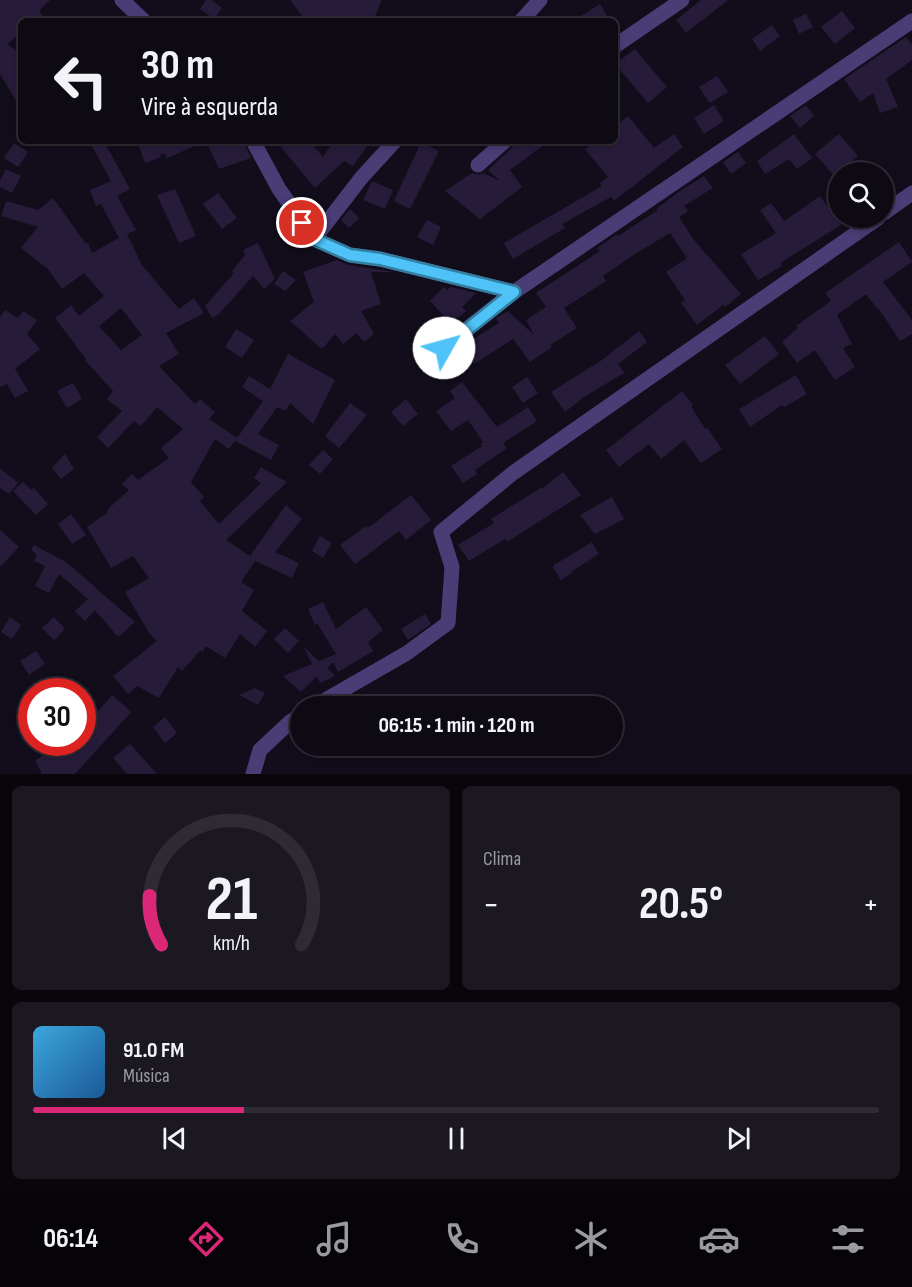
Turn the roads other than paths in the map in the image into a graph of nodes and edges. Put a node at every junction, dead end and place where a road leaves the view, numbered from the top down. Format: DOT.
graph roads {
  1 [pos="122,0"];
  2 [pos="540,0"];
  3 [pos="681,0"];
  4 [pos="141,18"];
  5 [pos="524,18"];
  6 [pos="912,21"];
  7 [pos="618,44"];
  8 [pos="255,144"];
  9 [pos="392,144"];
  10 [pos="502,144"];
  11 [pos="478,165"];
  12 [pos="912,193"];
  13 [pos="894,206"];
  14 [pos="864,228"];
  15 [pos="314,239"];
  16 [pos="514,292"];
  17 [pos="426,361"];
  18 [pos="332,696"];
  19 [pos="290,723"];
  20 [pos="253,774"];
  1 -- 4 [label="street"];
  2 -- 5 [label="street"];
  3 -- 7 [label="street"];
  6 -- 16 [label="street"];
  8 -- 15 [label="street"];
  9 -- 15 [label="street"];
  10 -- 11 [label="street"];
  12 -- 13 [label="street"];
  14 -- 18 [label="street"];
  15 -- 16 [label="street"];
  16 -- 17 [label="street"];
  19 -- 20 [label="street"];
}
